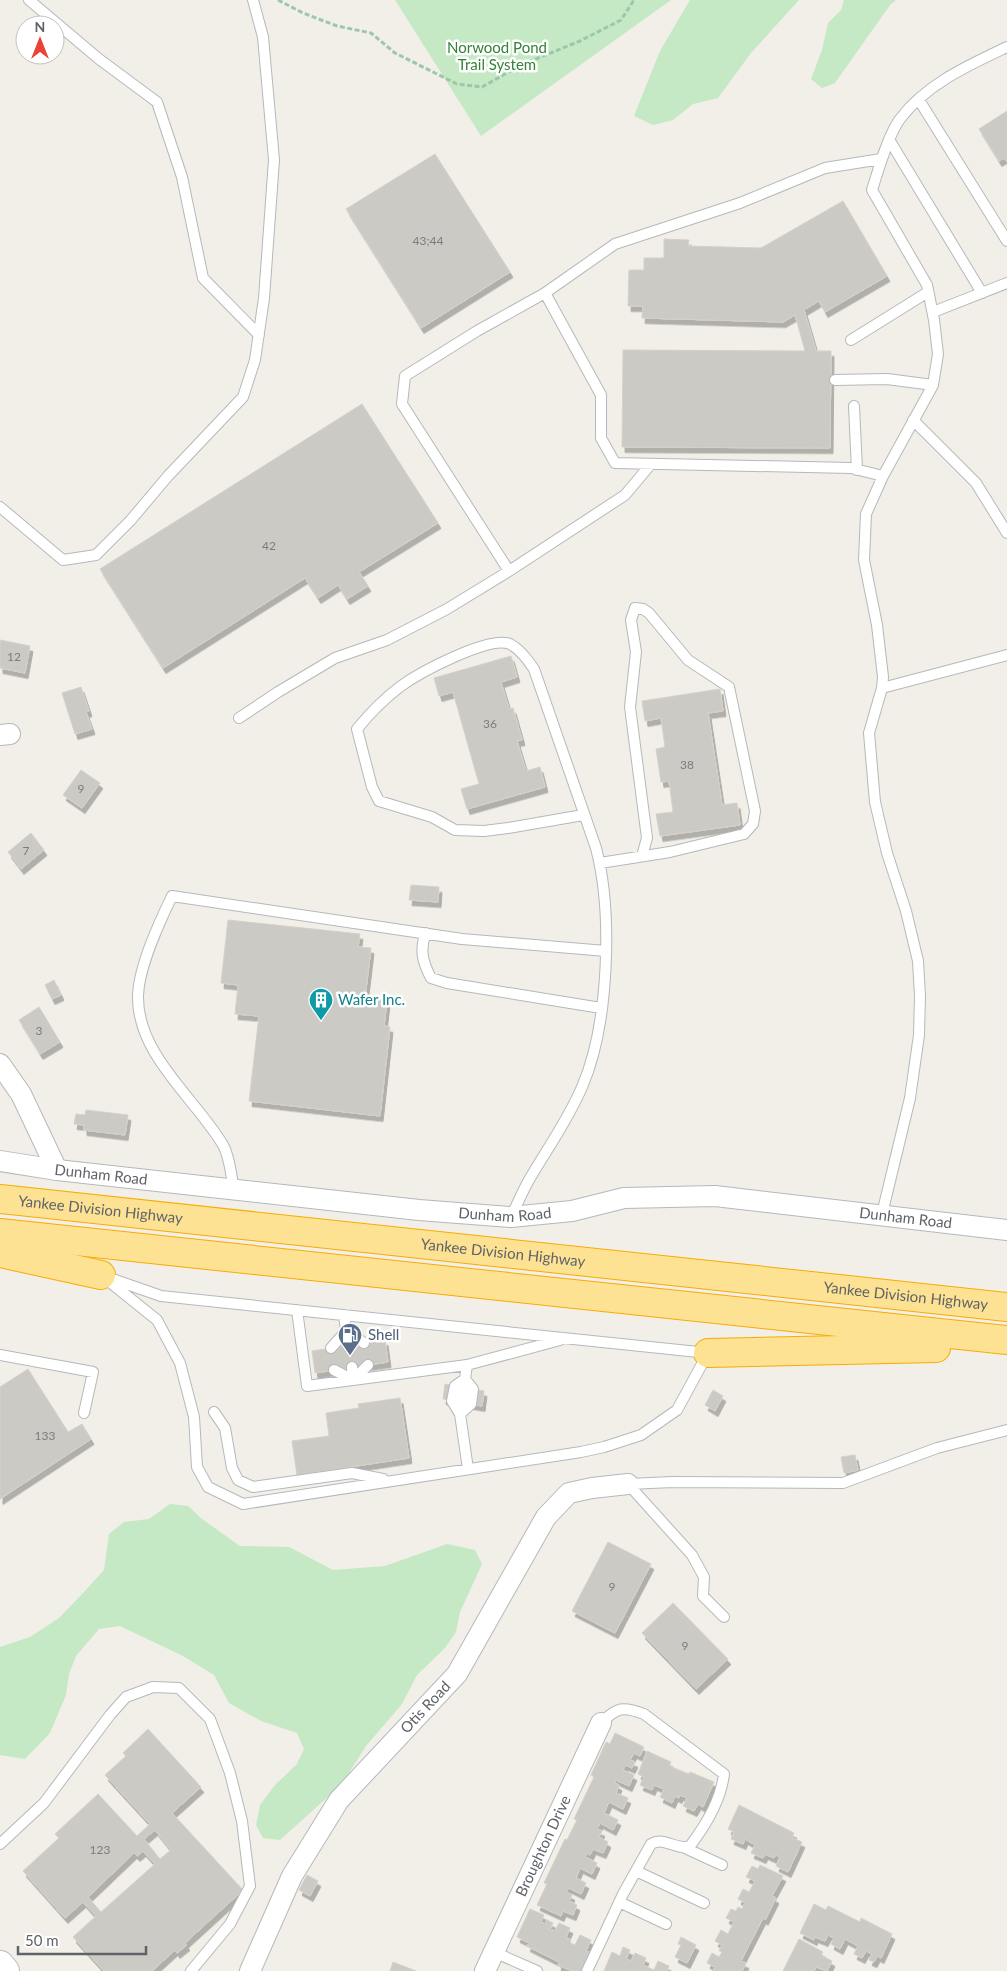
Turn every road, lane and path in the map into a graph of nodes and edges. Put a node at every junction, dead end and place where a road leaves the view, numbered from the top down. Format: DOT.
graph roads {
  1 [pos="29,0"];
  2 [pos="253,0"];
  3 [pos="278,0"];
  4 [pos="634,0"];
  5 [pos="1007,47"];
  6 [pos="918,100"];
  7 [pos="890,141"];
  8 [pos="882,159"];
  9 [pos="1007,241"];
  10 [pos="1007,283"];
  11 [pos="928,292"];
  12 [pos="545,293"];
  13 [pos="982,293"];
  14 [pos="932,312"];
  15 [pos="258,334"];
  16 [pos="851,340"];
  17 [pos="836,380"];
  18 [pos="933,385"];
  19 [pos="854,406"];
  20 [pos="913,420"];
  21 [pos="651,464"];
  22 [pos="857,470"];
  23 [pos="883,476"];
  24 [pos="0,507"];
  25 [pos="1007,533"];
  26 [pos="509,572"];
  27 [pos="1007,655"];
  28 [pos="882,688"];
  29 [pos="240,718"];
  30 [pos="583,815"];
  31 [pos="642,856"];
  32 [pos="600,863"];
  33 [pos="426,934"];
  34 [pos="606,951"];
  35 [pos="601,1008"];
  36 [pos="0,1064"];
  37 [pos="0,1161"];
  38 [pos="57,1170"];
  39 [pos="234,1190"];
  40 [pos="0,1199"];
  41 [pos="882,1214"];
  42 [pos="511,1217"];
  43 [pos="1007,1230"];
  44 [pos="0,1233"];
  45 [pos="0,1253"];
  46 [pos="101,1274"];
  47 [pos="1007,1307"];
  48 [pos="297,1310"];
  49 [pos="344,1315"];
  50 [pos="346,1331"];
  51 [pos="566,1338"];
  52 [pos="1007,1340"];
  53 [pos="364,1343"];
  54 [pos="348,1346"];
  55 [pos="1007,1346"];
  56 [pos="331,1348"];
  57 [pos="708,1353"];
  58 [pos="0,1355"];
  59 [pos="368,1365"];
  60 [pos="467,1365"];
  61 [pos="352,1367"];
  62 [pos="334,1370"];
  63 [pos="465,1379"];
  64 [pos="354,1380"];
  65 [pos="214,1412"];
  66 [pos="84,1413"];
  67 [pos="460,1414"];
  68 [pos="1007,1430"];
  69 [pos="468,1469"];
  70 [pos="391,1481"];
  71 [pos="628,1484"];
  72 [pos="724,1617"];
  73 [pos="601,1723"];
  74 [pos="0,1844"];
  75 [pos="685,1848"];
  76 [pos="722,1865"];
  77 [pos="636,1871"];
  78 [pos="619,1902"];
  79 [pos="704,1903"];
  80 [pos="666,1924"];
  81 [pos="494,1952"];
  82 [pos="0,1965"];
  83 [pos="5,1971"];
  84 [pos="191,1971"];
  85 [pos="250,1971"];
  86 [pos="485,1971"];
  87 [pos="537,1971"];
  88 [pos="587,1971"];
  1 -- 15 [label="lane"];
  2 -- 15 [label="lane"];
  3 -- 4 [label="path"];
  5 -- 6 [label="lane"];
  6 -- 7 [label="lane"];
  6 -- 9 [label="lane"];
  7 -- 8 [label="lane"];
  7 -- 13 [label="lane"];
  8 -- 11 [label="lane"];
  8 -- 12 [label="lane"];
  10 -- 13 [label="lane"];
  11 -- 14 [label="lane"];
  11 -- 16 [label="lane"];
  12 -- 21 [label="lane"];
  12 -- 26 [label="lane"];
  13 -- 14 [label="lane"];
  14 -- 18 [label="lane"];
  15 -- 24 [label="lane"];
  17 -- 18 [label="lane"];
  18 -- 20 [label="lane"];
  19 -- 22 [label="lane"];
  20 -- 23 [label="lane"];
  20 -- 25 [label="lane"];
  21 -- 22 [label="lane"];
  21 -- 26 [label="lane"];
  22 -- 23 [label="lane"];
  23 -- 28 [label="lane"];
  26 -- 29 [label="lane"];
  27 -- 28 [label="lane"];
  28 -- 41 [label="lane"];
  30 -- 30 [label="lane"];
  30 -- 32 [label="lane"];
  31 -- 31 [label="lane"];
  31 -- 32 [label="lane"];
  32 -- 34 [label="lane"];
  33 -- 34 [label="lane"];
  33 -- 35 [label="lane"];
  33 -- 39 [label="lane"];
  34 -- 35 [label="lane"];
  35 -- 42 [label="lane"];
  36 -- 38 [label="street"];
  37 -- 38 [label="street, Dunham Road"];
  38 -- 39 [label="street, Dunham Road"];
  39 -- 42 [label="street, Dunham Road"];
  40 -- 47 [label="highway, Yankee Division Highway"];
  41 -- 42 [label="street, Dunham Road"];
  41 -- 43 [label="street, Dunham Road"];
  44 -- 52 [label="highway"];
  45 -- 46 [label="highway"];
  46 -- 48 [label="lane"];
  46 -- 70 [label="lane"];
  48 -- 49 [label="lane"];
  48 -- 64 [label="lane"];
  49 -- 50 [label="lane"];
  49 -- 51 [label="lane"];
  50 -- 53 [label="lane"];
  50 -- 54 [label="lane"];
  50 -- 56 [label="lane"];
  51 -- 57 [label="lane"];
  51 -- 60 [label="lane"];
  55 -- 57 [label="highway"];
  57 -- 69 [label="lane"];
  58 -- 66 [label="lane"];
  59 -- 64 [label="lane"];
  60 -- 63 [label="lane"];
  60 -- 64 [label="lane"];
  61 -- 64 [label="lane"];
  62 -- 64 [label="lane"];
  63 -- 67 [label="lane"];
  63 -- 67 [label="lane"];
  65 -- 70 [label="lane"];
  67 -- 69 [label="lane"];
  68 -- 71 [label="lane"];
  69 -- 70 [label="lane"];
  71 -- 72 [label="lane"];
  71 -- 85 [label="street, Otis Road"];
  73 -- 75 [label="lane"];
  73 -- 81 [label="street, Broughton Drive"];
  74 -- 84 [label="lane"];
  75 -- 76 [label="lane"];
  75 -- 77 [label="lane"];
  77 -- 78 [label="lane"];
  77 -- 79 [label="lane"];
  78 -- 80 [label="lane"];
  78 -- 88 [label="lane"];
  81 -- 86 [label="street, Broughton Drive"];
  81 -- 87 [label="lane"];
  82 -- 83 [label="main road"];
}
